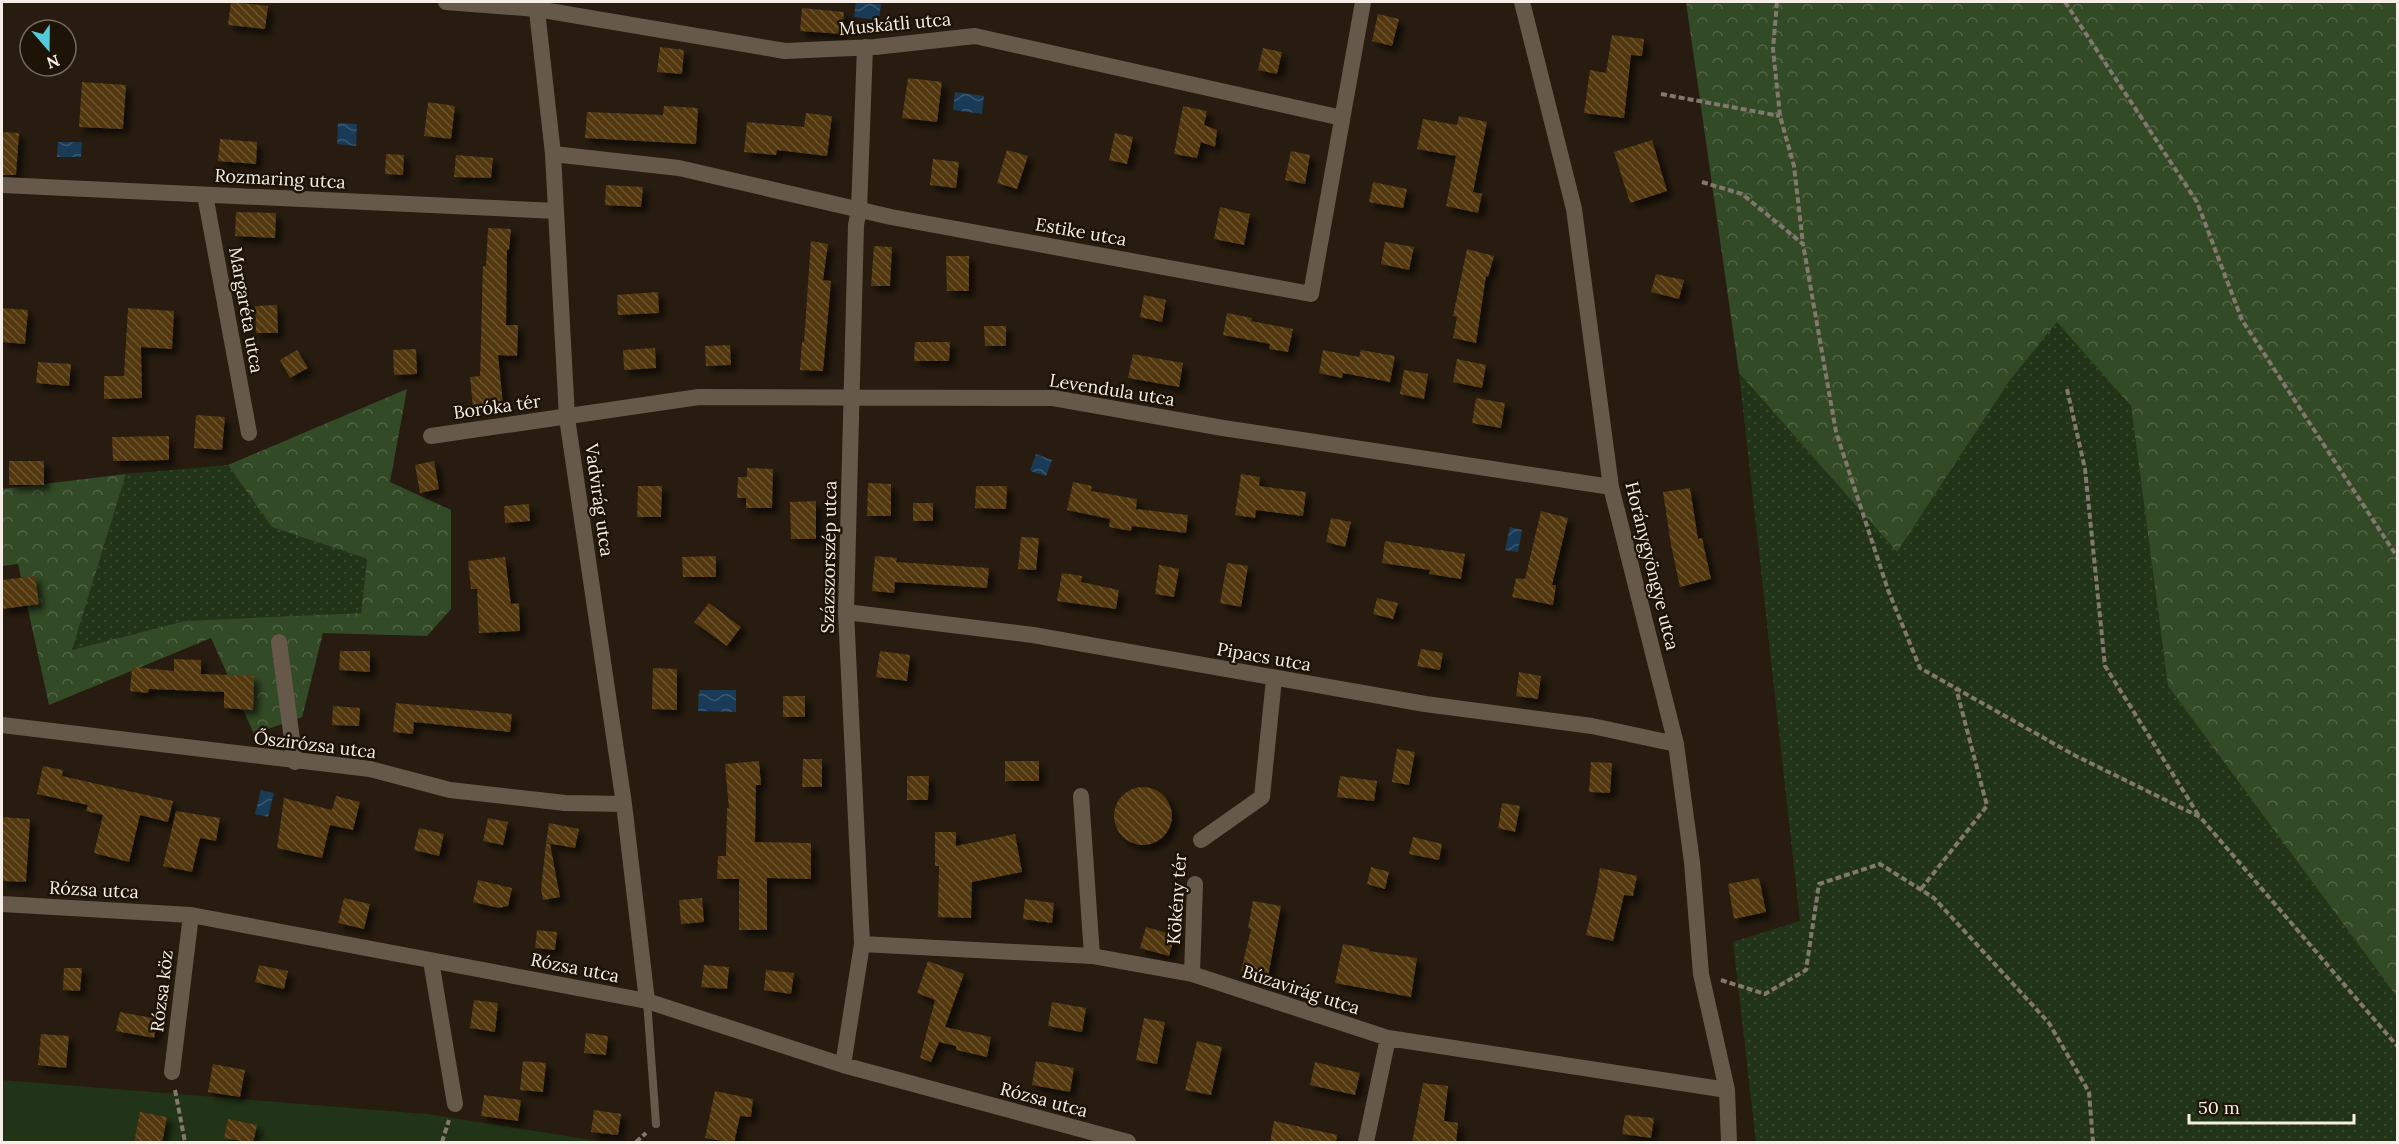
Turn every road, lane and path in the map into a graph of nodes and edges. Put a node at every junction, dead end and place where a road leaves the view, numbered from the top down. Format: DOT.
graph roads {
  1 [pos="446,2"];
  2 [pos="1363,2"];
  3 [pos="1522,2"];
  4 [pos="1777,2"];
  5 [pos="2065,2"];
  6 [pos="537,5"];
  7 [pos="866,47"];
  8 [pos="1661,94"];
  9 [pos="1780,116"];
  10 [pos="1342,118"];
  11 [pos="553,154"];
  12 [pos="1702,182"];
  13 [pos="2,185"];
  14 [pos="204,195"];
  15 [pos="859,210"];
  16 [pos="556,211"];
  17 [pos="1803,244"];
  18 [pos="2067,389"];
  19 [pos="851,396"];
  20 [pos="567,418"];
  21 [pos="249,433"];
  22 [pos="431,436"];
  23 [pos="1611,487"];
  24 [pos="2397,558"];
  25 [pos="846,612"];
  26 [pos="279,642"];
  27 [pos="1275,679"];
  28 [pos="1956,687"];
  29 [pos="2,725"];
  30 [pos="1676,744"];
  31 [pos="295,762"];
  32 [pos="1081,796"];
  33 [pos="624,804"];
  34 [pos="2200,817"];
  35 [pos="1201,840"];
  36 [pos="1195,884"];
  37 [pos="1921,889"];
  38 [pos="2,904"];
  39 [pos="191,915"];
  40 [pos="862,944"];
  41 [pos="1092,956"];
  42 [pos="431,961"];
  43 [pos="1192,974"];
  44 [pos="1701,974"];
  45 [pos="647,1001"];
  46 [pos="1388,1038"];
  47 [pos="2397,1047"];
  48 [pos="843,1065"];
  49 [pos="172,1072"];
  50 [pos="1726,1090"];
  51 [pos="454,1104"];
  52 [pos="656,1124"];
  53 [pos="184,1143"];
  54 [pos="1128,1143"];
  55 [pos="1366,1143"];
  56 [pos="1729,1143"];
  57 [pos="2093,1143"];
  1 -- 6 [label="street, Muskátli utca"];
  2 -- 10 [label="street, Estike utca"];
  3 -- 23 [label="street, Horánygyöngye utca"];
  4 -- 9 [label="path"];
  5 -- 24 [label="path"];
  6 -- 7 [label="street, Muskátli utca"];
  6 -- 11 [label="street, Vadvirág utca"];
  7 -- 10 [label="street, Muskátli utca"];
  7 -- 15 [label="street, Százszorszép utca"];
  8 -- 9 [label="path"];
  9 -- 17 [label="path"];
  10 -- 15 [label="street, Estike utca"];
  11 -- 15 [label="street, Estike utca"];
  11 -- 16 [label="street, Vadvirág utca"];
  12 -- 17 [label="path"];
  13 -- 14 [label="street, Rozmaring utca"];
  14 -- 16 [label="street, Rozmaring utca"];
  14 -- 21 [label="street, Margaréta utca"];
  15 -- 19 [label="street, Százszorszép utca"];
  16 -- 20 [label="street, Vadvirág utca"];
  17 -- 28 [label="path"];
  18 -- 34 [label="path"];
  19 -- 20 [label="street, Levendula utca"];
  19 -- 23 [label="street, Levendula utca"];
  19 -- 25 [label="street, Százszorszép utca"];
  20 -- 22 [label="street, Boróka tér"];
  20 -- 33 [label="street, Vadvirág utca"];
  23 -- 30 [label="street, Horánygyöngye utca"];
  25 -- 27 [label="street, Pipacs utca"];
  25 -- 40 [label="street, Százszorszép utca"];
  26 -- 31 [label="street"];
  27 -- 30 [label="street, Pipacs utca"];
  27 -- 35 [label="street, Kökény tér"];
  28 -- 34 [label="path"];
  28 -- 37 [label="path"];
  29 -- 31 [label="street, Őszirózsa utca"];
  30 -- 44 [label="street, Horánygyöngye utca"];
  31 -- 33 [label="street, Őszirózsa utca"];
  32 -- 41 [label="street"];
  33 -- 45 [label="street, Vadvirág utca"];
  34 -- 47 [label="path"];
  36 -- 43 [label="street, Kökény tér"];
  37 -- 44 [label="path"];
  37 -- 57 [label="path"];
  38 -- 39 [label="street, Rózsa utca"];
  39 -- 42 [label="street, Rózsa utca"];
  39 -- 49 [label="street, Rózsa köz"];
  40 -- 41 [label="street, Búzavirág utca"];
  40 -- 48 [label="street, Százszorszép utca"];
  41 -- 43 [label="street, Búzavirág utca"];
  42 -- 45 [label="street, Rózsa utca"];
  42 -- 51 [label="street"];
  43 -- 46 [label="street, Búzavirág utca"];
  44 -- 50 [label="street, Horánygyöngye utca"];
  45 -- 48 [label="street, Rózsa utca"];
  45 -- 52 [label="lane"];
  46 -- 50 [label="street, Búzavirág utca"];
  46 -- 55 [label="street"];
  48 -- 54 [label="street, Rózsa utca"];
  49 -- 53 [label="path"];
  50 -- 56 [label="street, Horánygyöngye utca"];
}
